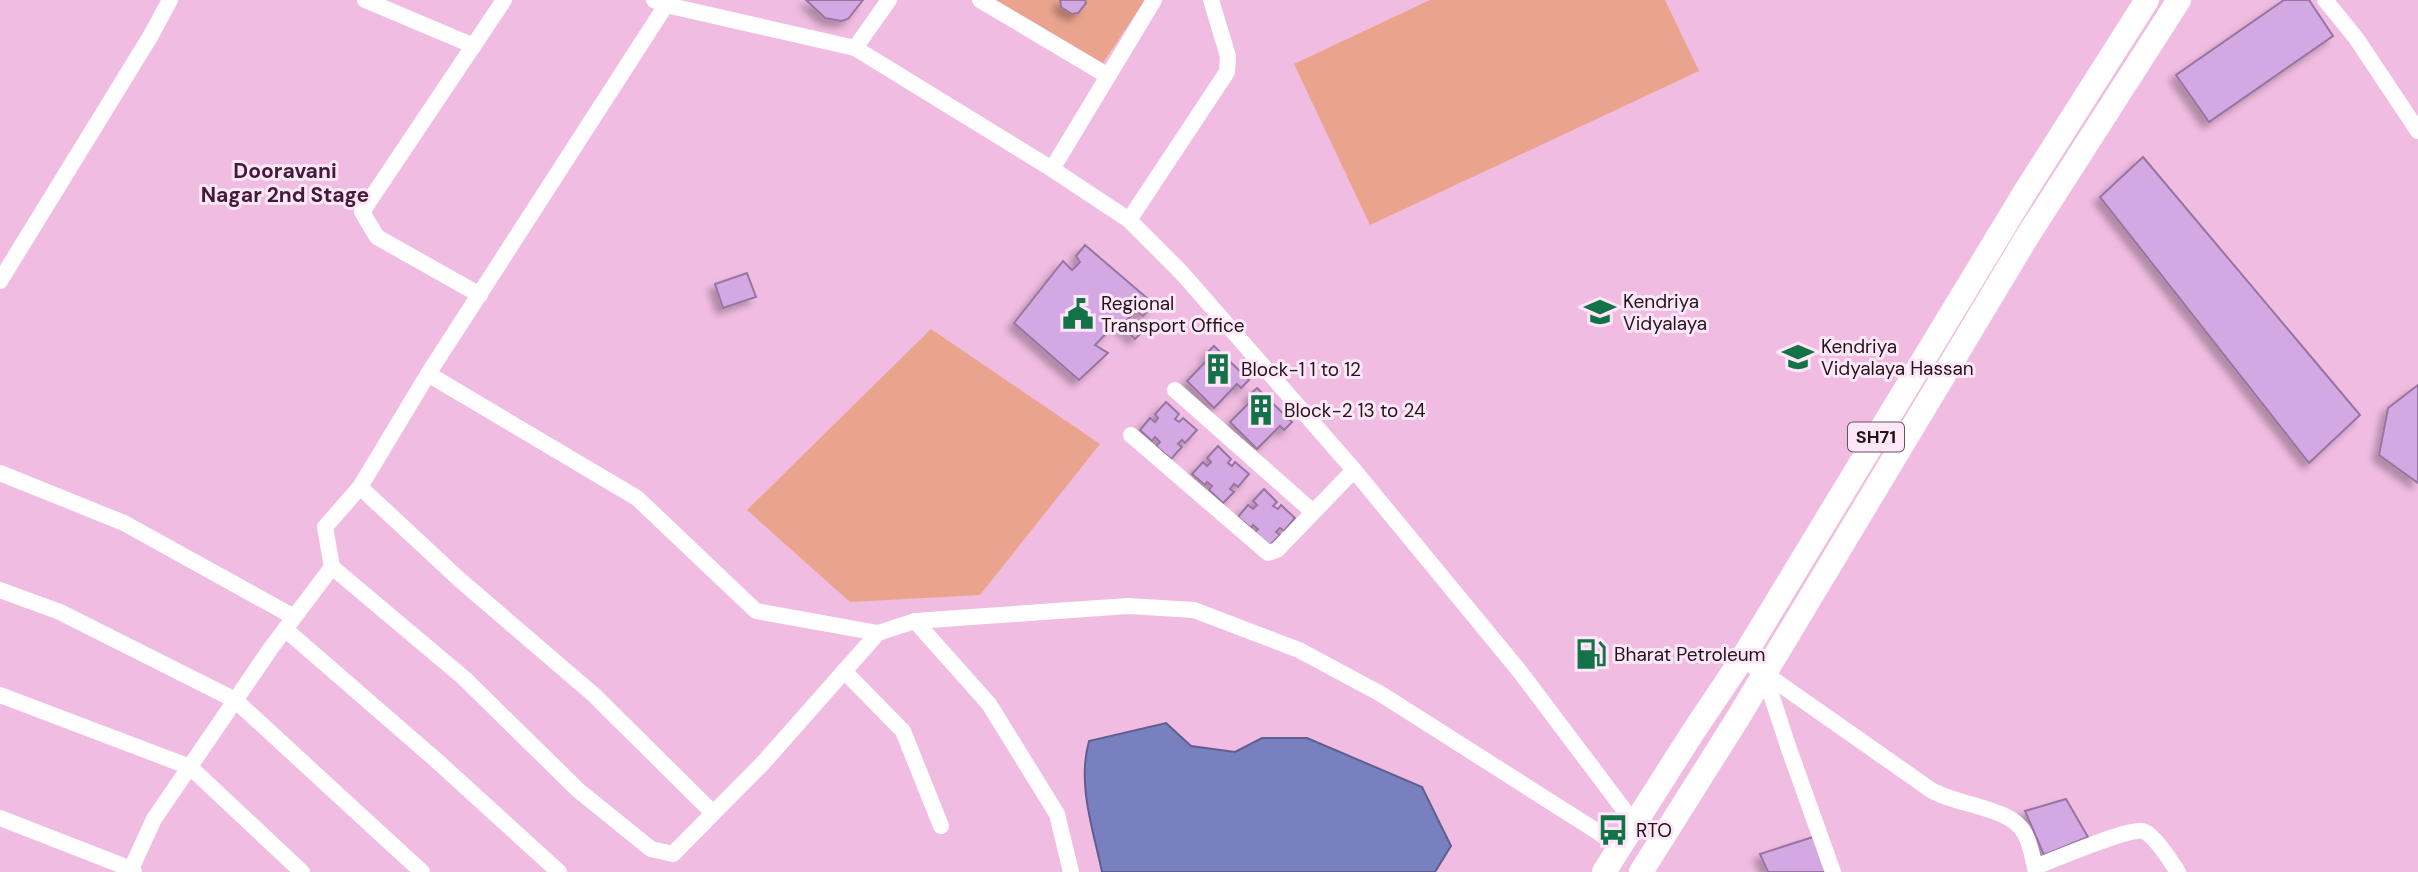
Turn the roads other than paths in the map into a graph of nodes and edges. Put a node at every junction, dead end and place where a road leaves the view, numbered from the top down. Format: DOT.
graph roads {
  1 [pos="170,0"];
  2 [pos="365,0"];
  3 [pos="505,0"];
  4 [pos="889,0"];
  5 [pos="980,0"];
  6 [pos="1154,0"];
  7 [pos="1213,0"];
  8 [pos="2147,0"];
  9 [pos="2179,0"];
  10 [pos="2325,0"];
  11 [pos="660,2"];
  12 [pos="690,5"];
  13 [pos="474,46"];
  14 [pos="855,48"];
  15 [pos="1108,76"];
  16 [pos="2418,131"];
  17 [pos="1052,169"];
  18 [pos="1129,220"];
  19 [pos="2006,222"];
  20 [pos="2027,237"];
  21 [pos="0,280"];
  22 [pos="480,295"];
  23 [pos="428,374"];
  24 [pos="1175,390"];
  25 [pos="1131,435"];
  26 [pos="1354,470"];
  27 [pos="0,473"];
  28 [pos="360,487"];
  29 [pos="1313,512"];
  30 [pos="332,567"];
  31 [pos="0,590"];
  32 [pos="915,621"];
  33 [pos="289,623"];
  34 [pos="878,633"];
  35 [pos="1742,659"];
  36 [pos="844,671"];
  37 [pos="1764,673"];
  38 [pos="0,695"];
  39 [pos="235,700"];
  40 [pos="190,767"];
  41 [pos="713,813"];
  42 [pos="0,818"];
  43 [pos="1634,823"];
  44 [pos="941,826"];
  45 [pos="1620,846"];
  46 [pos="1646,870"];
  47 [pos="2036,870"];
  48 [pos="132,871"];
  49 [pos="302,872"];
  50 [pos="422,872"];
  51 [pos="559,872"];
  52 [pos="1071,872"];
  53 [pos="1604,872"];
  54 [pos="1833,872"];
  55 [pos="2178,872"];
  1 -- 21 [label="street"];
  2 -- 13 [label="street"];
  3 -- 13 [label="street"];
  4 -- 14 [label="street"];
  5 -- 15 [label="street"];
  6 -- 15 [label="street"];
  7 -- 18 [label="street"];
  8 -- 19 [label="main road, SH71"];
  9 -- 20 [label="main road, SH71"];
  10 -- 16 [label="street"];
  11 -- 12 [label="street"];
  11 -- 22 [label="street"];
  12 -- 14 [label="street"];
  13 -- 22 [label="street"];
  14 -- 17 [label="street"];
  15 -- 17 [label="street"];
  17 -- 18 [label="street"];
  18 -- 26 [label="street"];
  19 -- 20 [label="main road"];
  19 -- 35 [label="main road, SH71"];
  20 -- 37 [label="main road, SH71"];
  22 -- 23 [label="street"];
  23 -- 28 [label="street"];
  23 -- 34 [label="street"];
  24 -- 29 [label="street"];
  25 -- 29 [label="street"];
  26 -- 29 [label="street"];
  26 -- 43 [label="street"];
  27 -- 33 [label="street"];
  28 -- 30 [label="street"];
  28 -- 41 [label="street"];
  30 -- 33 [label="street"];
  30 -- 41 [label="street"];
  31 -- 39 [label="street"];
  32 -- 34 [label="street"];
  32 -- 45 [label="street"];
  32 -- 52 [label="street"];
  33 -- 39 [label="street"];
  33 -- 51 [label="street"];
  34 -- 36 [label="street"];
  35 -- 37 [label="street"];
  35 -- 43 [label="main road, SH71"];
  36 -- 41 [label="street"];
  36 -- 44 [label="street"];
  37 -- 46 [label="main road, SH71"];
  37 -- 47 [label="street"];
  37 -- 54 [label="street"];
  38 -- 40 [label="street"];
  39 -- 40 [label="street"];
  39 -- 50 [label="street"];
  40 -- 48 [label="street"];
  40 -- 49 [label="street"];
  42 -- 48 [label="street"];
  43 -- 45 [label="main road, SH71"];
  45 -- 46 [label="main road"];
  45 -- 53 [label="main road, SH71"];
  47 -- 55 [label="street"];
}
